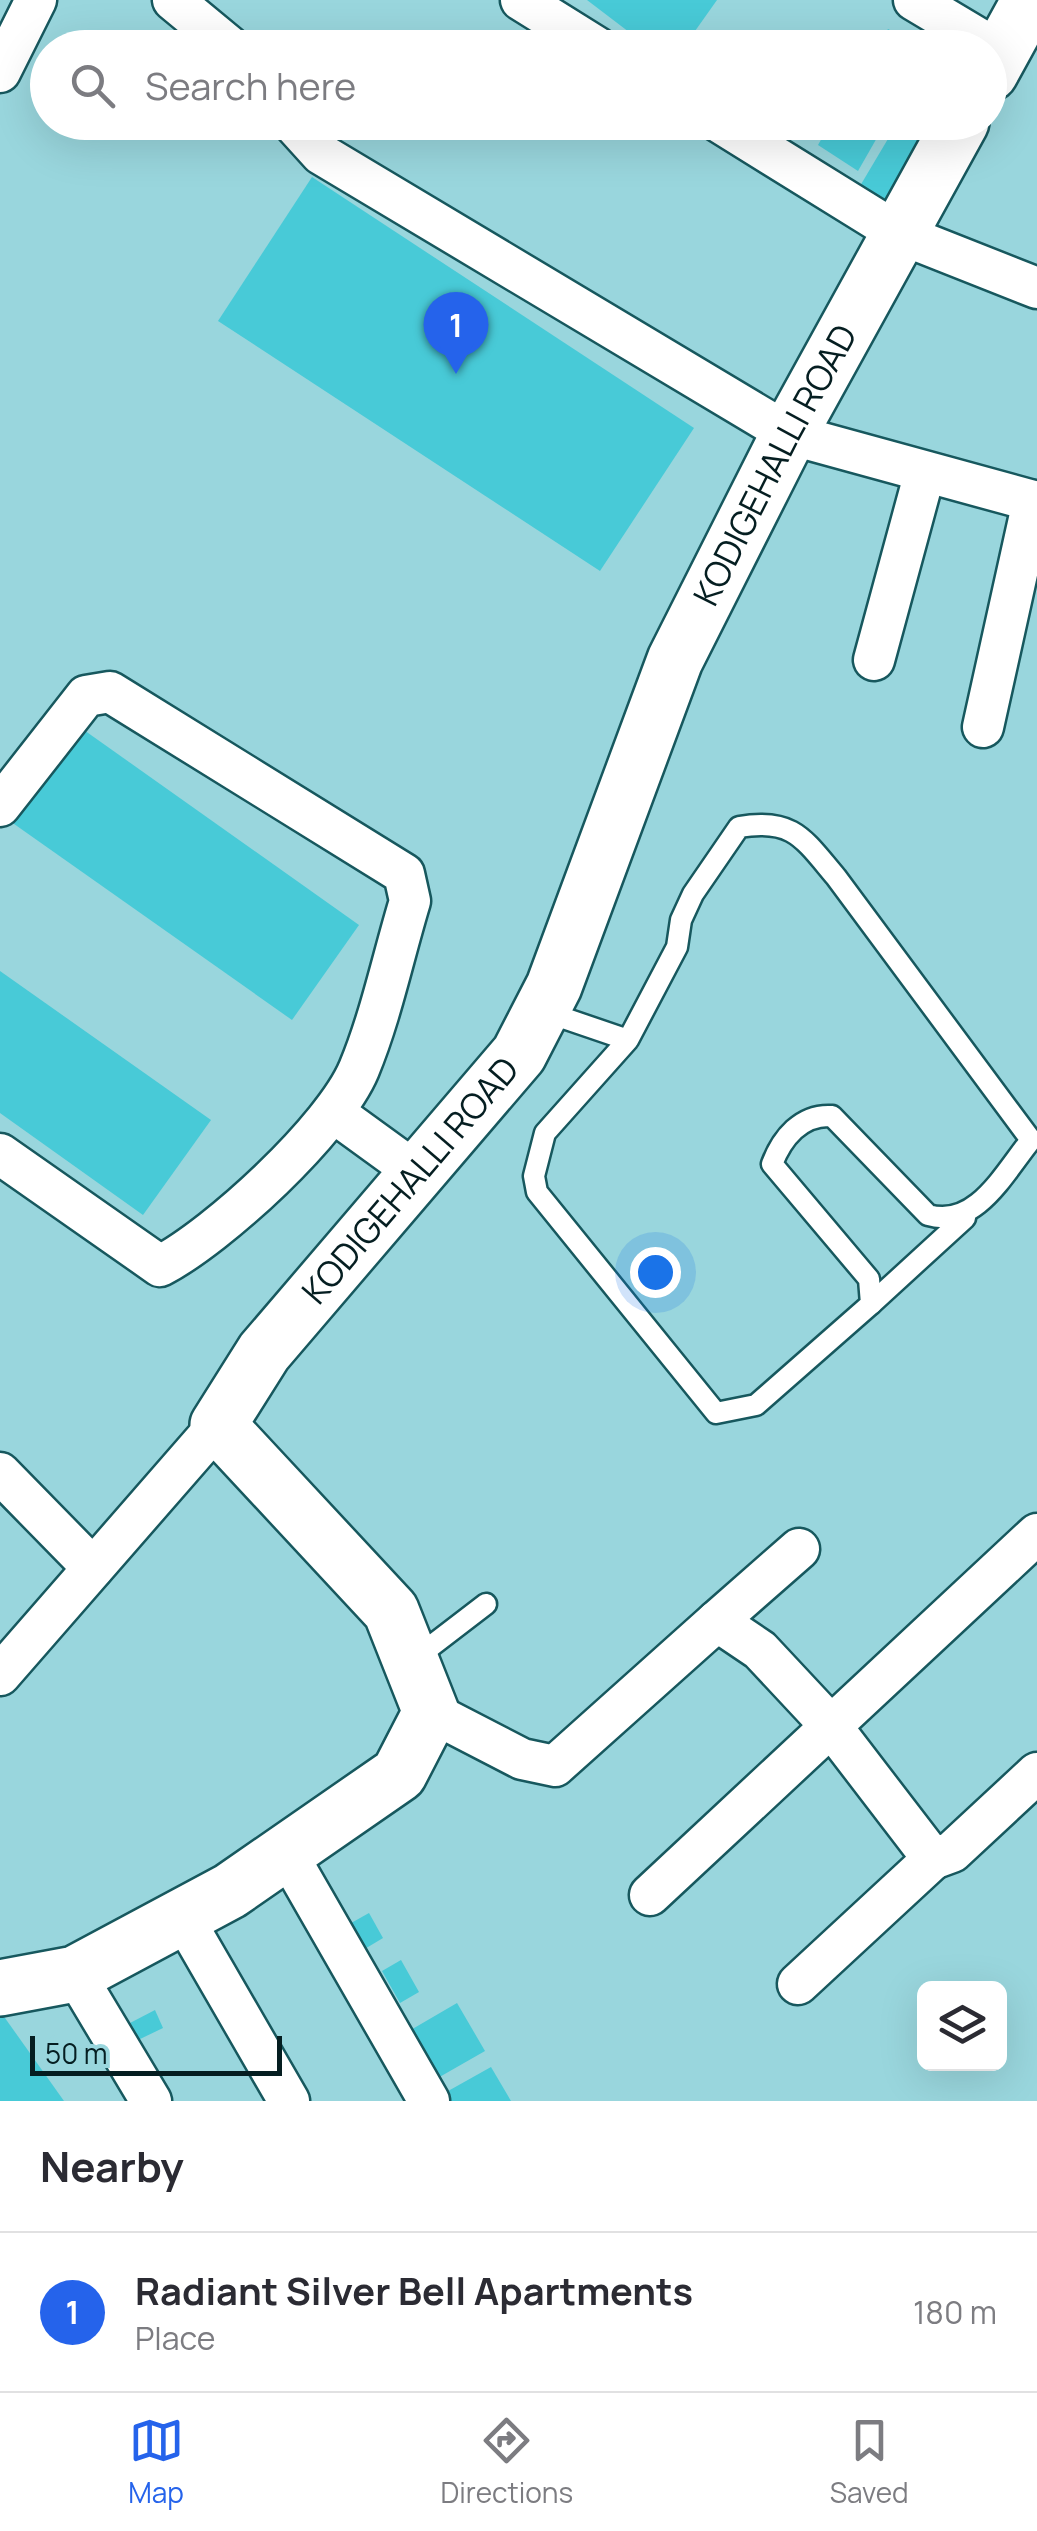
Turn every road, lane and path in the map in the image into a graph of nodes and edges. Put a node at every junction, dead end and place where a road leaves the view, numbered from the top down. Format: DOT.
graph roads {
  1 [pos="36,0"];
  2 [pos="174,0"];
  3 [pos="521,0"];
  4 [pos="914,0"];
  5 [pos="1030,0"];
  6 [pos="210,30"];
  7 [pos="569,30"];
  8 [pos="953,30"];
  9 [pos="1007,41"];
  10 [pos="0,72"];
  11 [pos="308,140"];
  12 [pos="748,140"];
  13 [pos="951,140"];
  14 [pos="898,233"];
  15 [pos="1037,288"];
  16 [pos="789,434"];
  17 [pos="925,472"];
  18 [pos="1035,502"];
  19 [pos="874,660"];
  20 [pos="983,728"];
  21 [pos="0,806"];
  22 [pos="541,1011"];
  23 [pos="628,1040"];
  24 [pos="333,1112"];
  25 [pos="0,1154"];
  26 [pos="417,1173"];
  27 [pos="970,1212"];
  28 [pos="871,1304"];
  29 [pos="218,1425"];
  30 [pos="0,1473"];
  31 [pos="1037,1534"];
  32 [pos="799,1548"];
  33 [pos="93,1568"];
  34 [pos="486,1604"];
  35 [pos="717,1621"];
  36 [pos="412,1661"];
  37 [pos="0,1674"];
  38 [pos="431,1712"];
  39 [pos="830,1726"];
  40 [pos="1037,1773"];
  41 [pos="286,1852"];
  42 [pos="933,1859"];
  43 [pos="650,1896"];
  44 [pos="182,1916"];
  45 [pos="75,1974"];
  46 [pos="798,1984"];
  47 [pos="0,1988"];
  48 [pos="151,2101"];
  49 [pos="289,2101"];
  50 [pos="429,2101"];
  1 -- 10 [label="street"];
  2 -- 6 [label="street"];
  3 -- 7 [label="street"];
  4 -- 8 [label="street"];
  5 -- 9 [label="street"];
  11 -- 16 [label="street"];
  12 -- 14 [label="street"];
  13 -- 14 [label="street, KODIGEHALLI ROAD"];
  14 -- 15 [label="street"];
  14 -- 16 [label="street, KODIGEHALLI ROAD"];
  16 -- 17 [label="street"];
  16 -- 22 [label="street, KODIGEHALLI ROAD"];
  17 -- 18 [label="street"];
  17 -- 19 [label="street"];
  18 -- 20 [label="street"];
  21 -- 24 [label="street"];
  22 -- 23 [label="lane"];
  22 -- 26 [label="street, KODIGEHALLI ROAD"];
  23 -- 27 [label="lane"];
  23 -- 28 [label="lane"];
  24 -- 25 [label="street"];
  24 -- 26 [label="street"];
  26 -- 29 [label="street, KODIGEHALLI ROAD"];
  27 -- 28 [label="lane"];
  27 -- 28 [label="lane"];
  29 -- 33 [label="street"];
  29 -- 36 [label="street"];
  30 -- 33 [label="street"];
  31 -- 39 [label="street"];
  32 -- 35 [label="street"];
  33 -- 37 [label="street"];
  34 -- 36 [label="lane"];
  35 -- 38 [label="street"];
  35 -- 39 [label="street"];
  36 -- 38 [label="street"];
  38 -- 41 [label="street"];
  39 -- 42 [label="street"];
  39 -- 43 [label="street"];
  40 -- 42 [label="street"];
  41 -- 44 [label="street"];
  41 -- 50 [label="street"];
  42 -- 46 [label="street"];
  44 -- 45 [label="street"];
  44 -- 49 [label="street"];
  45 -- 47 [label="street"];
  45 -- 48 [label="street"];
}
